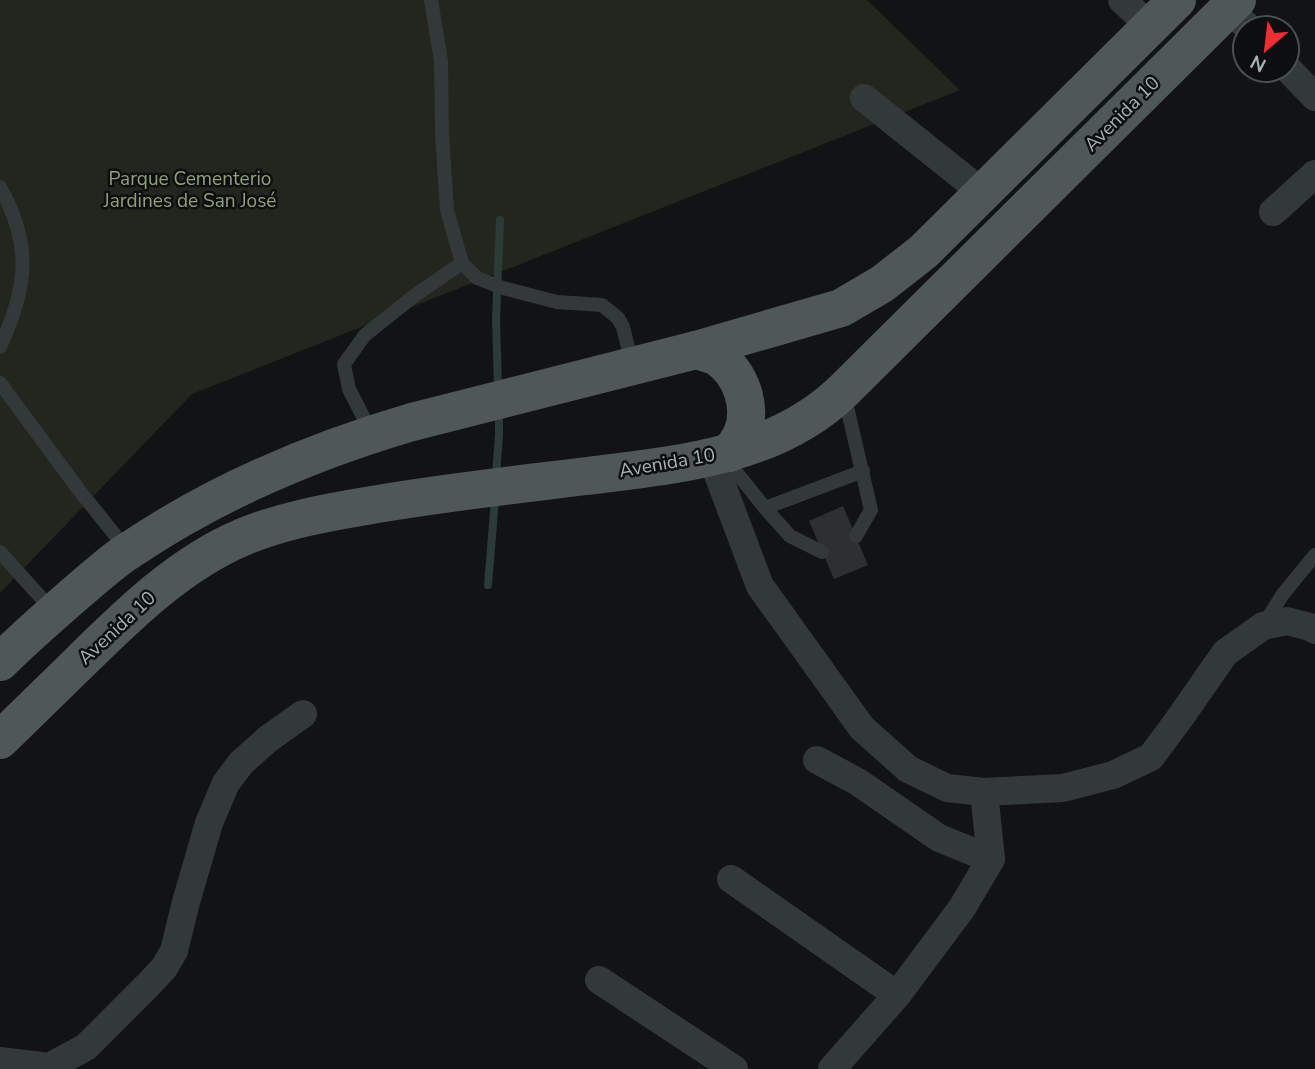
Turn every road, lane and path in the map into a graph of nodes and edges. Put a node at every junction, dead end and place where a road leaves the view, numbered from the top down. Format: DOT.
graph roads {
  1 [pos="431,0"];
  2 [pos="1122,0"];
  3 [pos="1177,0"];
  4 [pos="1238,12"];
  5 [pos="1150,26"];
  6 [pos="1301,82"];
  7 [pos="1315,97"];
  8 [pos="864,98"];
  9 [pos="1315,174"];
  10 [pos="0,187"];
  11 [pos="983,193"];
  12 [pos="1273,212"];
  13 [pos="462,263"];
  14 [pos="0,347"];
  15 [pos="696,349"];
  16 [pos="624,368"];
  17 [pos="0,383"];
  18 [pos="843,391"];
  19 [pos="372,434"];
  20 [pos="721,454"];
  21 [pos="863,471"];
  22 [pos="765,508"];
  23 [pos="856,536"];
  24 [pos="128,551"];
  25 [pos="0,552"];
  26 [pos="822,552"];
  27 [pos="1315,555"];
  28 [pos="54,611"];
  29 [pos="1264,625"];
  30 [pos="1315,630"];
  31 [pos="0,662"];
  32 [pos="303,714"];
  33 [pos="0,740"];
  34 [pos="817,760"];
  35 [pos="984,792"];
  36 [pos="991,859"];
  37 [pos="731,879"];
  38 [pos="599,980"];
  39 [pos="897,995"];
  40 [pos="0,1061"];
  41 [pos="734,1069"];
  42 [pos="832,1069"];
  1 -- 13 [label="lane"];
  2 -- 5 [label="street"];
  3 -- 5 [label="main road"];
  4 -- 18 [label="main road, Avenida 10"];
  5 -- 11 [label="main road"];
  6 -- 7 [label="street"];
  8 -- 11 [label="street"];
  9 -- 12 [label="street"];
  10 -- 14 [label="lane"];
  11 -- 15 [label="main road"];
  13 -- 16 [label="lane"];
  13 -- 19 [label="lane"];
  15 -- 16 [label="main road"];
  15 -- 20 [label="main road"];
  16 -- 19 [label="main road"];
  17 -- 24 [label="lane"];
  18 -- 20 [label="main road, Avenida 10"];
  18 -- 21 [label="lane"];
  19 -- 24 [label="main road"];
  20 -- 22 [label="lane"];
  20 -- 33 [label="main road, Avenida 10"];
  20 -- 35 [label="street"];
  21 -- 22 [label="lane"];
  21 -- 23 [label="lane"];
  22 -- 26 [label="lane"];
  24 -- 28 [label="main road"];
  25 -- 28 [label="lane"];
  27 -- 29 [label="lane"];
  28 -- 31 [label="main road"];
  29 -- 30 [label="street"];
  29 -- 35 [label="street"];
  32 -- 40 [label="street"];
  34 -- 36 [label="street"];
  35 -- 36 [label="street"];
  36 -- 39 [label="street"];
  37 -- 39 [label="street"];
  38 -- 41 [label="street"];
  39 -- 42 [label="street"];
}
